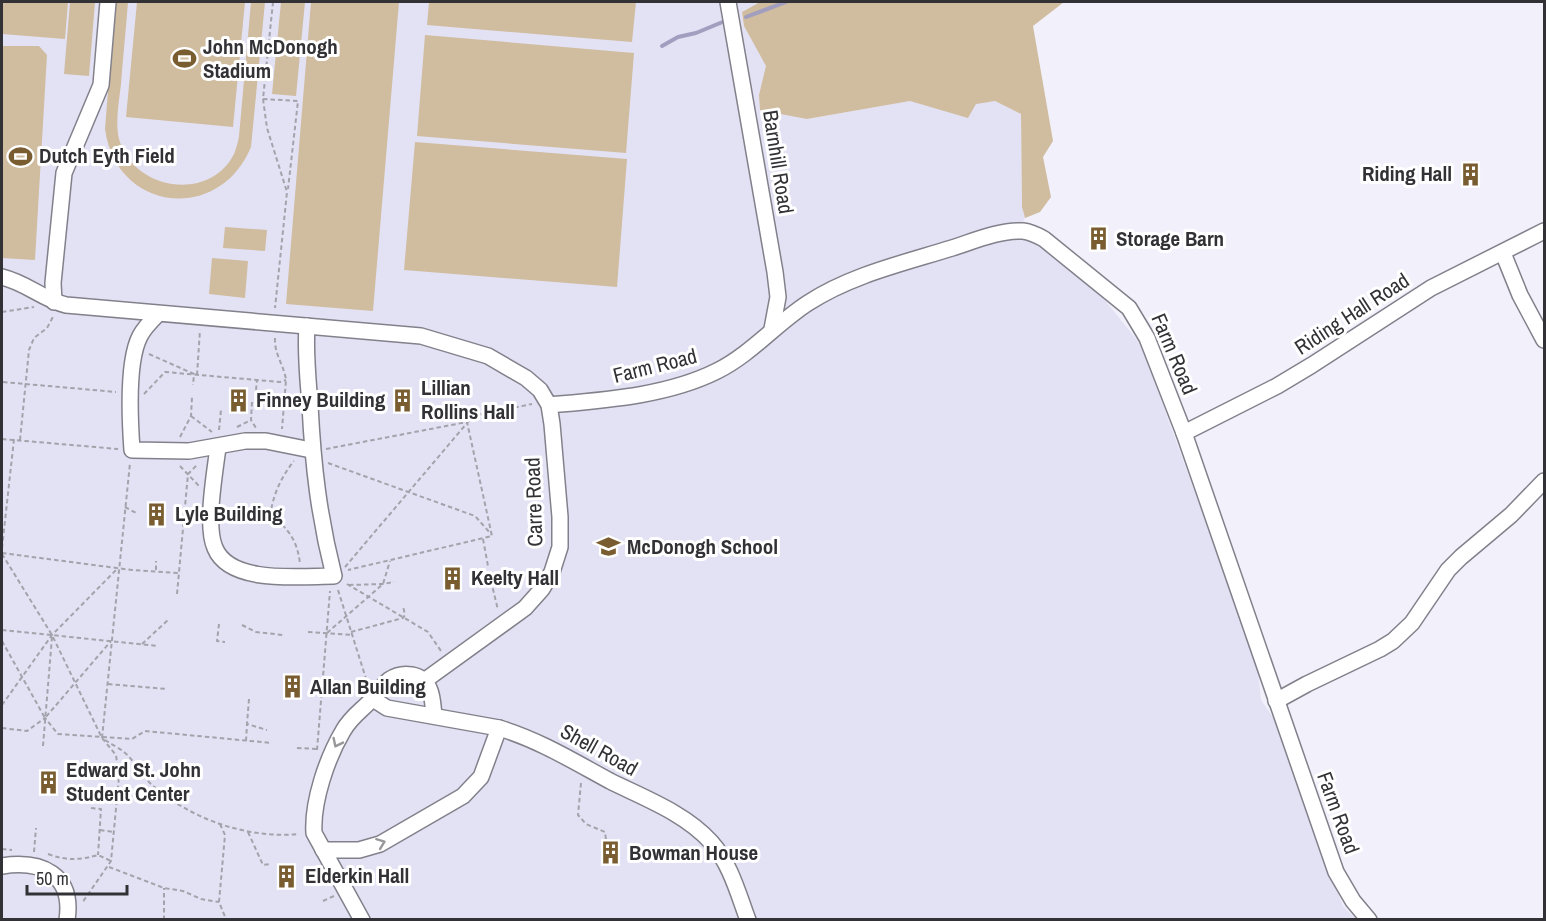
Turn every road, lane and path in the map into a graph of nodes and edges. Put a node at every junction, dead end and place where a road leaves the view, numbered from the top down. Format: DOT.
graph roads {
  1 [pos="108,2"];
  2 [pos="273,2"];
  3 [pos="728,2"];
  4 [pos="263,99"];
  5 [pos="287,192"];
  6 [pos="1545,231"];
  7 [pos="1503,253"];
  8 [pos="2,277"];
  9 [pos="777,286"];
  10 [pos="54,302"];
  11 [pos="808,303"];
  12 [pos="2,312"];
  13 [pos="158,314"];
  14 [pos="201,317"];
  15 [pos="275,323"];
  16 [pos="307,326"];
  17 [pos="772,329"];
  18 [pos="1545,340"];
  19 [pos="135,348"];
  20 [pos="196,374"];
  21 [pos="257,380"];
  22 [pos="285,380"];
  23 [pos="3,382"];
  24 [pos="26,384"];
  25 [pos="193,385"];
  26 [pos="256,390"];
  27 [pos="131,393"];
  28 [pos="252,402"];
  29 [pos="549,405"];
  30 [pos="129,410"];
  31 [pos="221,410"];
  32 [pos="191,416"];
  33 [pos="467,422"];
  34 [pos="1184,433"];
  35 [pos="2,439"];
  36 [pos="14,439"];
  37 [pos="20,440"];
  38 [pos="274,442"];
  39 [pos="218,447"];
  40 [pos="132,450"];
  41 [pos="311,450"];
  42 [pos="200,462"];
  43 [pos="1545,481"];
  44 [pos="409,492"];
  45 [pos="125,507"];
  46 [pos="136,513"];
  47 [pos="492,536"];
  48 [pos="483,538"];
  49 [pos="2,548"];
  50 [pos="2,553"];
  51 [pos="391,560"];
  52 [pos="156,561"];
  53 [pos="488,566"];
  54 [pos="118,567"];
  55 [pos="156,571"];
  56 [pos="179,573"];
  57 [pos="301,576"];
  58 [pos="334,576"];
  59 [pos="491,581"];
  60 [pos="394,582"];
  61 [pos="349,585"];
  62 [pos="383,585"];
  63 [pos="177,594"];
  64 [pos="369,598"];
  65 [pos="403,606"];
  66 [pos="346,617"];
  67 [pos="404,618"];
  68 [pos="168,620"];
  69 [pos="219,624"];
  70 [pos="242,625"];
  71 [pos="501,625"];
  72 [pos="2,630"];
  73 [pos="308,632"];
  74 [pos="327,633"];
  75 [pos="351,633"];
  76 [pos="52,635"];
  77 [pos="283,635"];
  78 [pos="111,641"];
  79 [pos="2,642"];
  80 [pos="225,642"];
  81 [pos="142,644"];
  82 [pos="158,646"];
  83 [pos="449,663"];
  84 [pos="22,677"];
  85 [pos="424,681"];
  86 [pos="75,683"];
  87 [pos="108,684"];
  88 [pos="167,688"];
  89 [pos="312,692"];
  90 [pos="322,692"];
  91 [pos="249,699"];
  92 [pos="373,699"];
  93 [pos="1276,701"];
  94 [pos="2,705"];
  95 [pos="434,716"];
  96 [pos="45,718"];
  97 [pos="247,724"];
  98 [pos="2,728"];
  99 [pos="499,728"];
  100 [pos="267,730"];
  101 [pos="102,738"];
  102 [pos="246,741"];
  103 [pos="272,743"];
  104 [pos="43,746"];
  105 [pos="297,748"];
  106 [pos="317,749"];
  107 [pos="333,750"];
  108 [pos="316,760"];
  109 [pos="589,770"];
  110 [pos="91,808"];
  111 [pos="220,824"];
  112 [pos="36,828"];
  113 [pos="100,830"];
  114 [pos="249,831"];
  115 [pos="114,832"];
  116 [pos="314,832"];
  117 [pos="606,840"];
  118 [pos="323,850"];
  119 [pos="98,855"];
  120 [pos="34,858"];
  121 [pos="111,861"];
  122 [pos="271,864"];
  123 [pos="2,866"];
  124 [pos="108,867"];
  125 [pos="164,888"];
  126 [pos="219,902"];
  127 [pos="68,913"];
  128 [pos="226,919"];
  129 [pos="164,920"];
  130 [pos="362,920"];
  131 [pos="748,920"];
  132 [pos="1369,920"];
  1 -- 10 [label="street"];
  2 -- 4 [label="path"];
  3 -- 9 [label="street, Barnhill Road"];
  4 -- 5 [label="path"];
  4 -- 5 [label="path"];
  5 -- 15 [label="path"];
  6 -- 7 [label="street, Riding Hall Road"];
  7 -- 18 [label="street"];
  7 -- 34 [label="street, Riding Hall Road"];
  8 -- 10 [label="street"];
  9 -- 11 [label="street"];
  9 -- 17 [label="street, Barnhill Road"];
  10 -- 12 [label="path"];
  10 -- 13 [label="street"];
  10 -- 24 [label="path"];
  11 -- 17 [label="street, Farm Road"];
  11 -- 34 [label="street, Farm Road"];
  13 -- 14 [label="street"];
  13 -- 19 [label="street"];
  14 -- 15 [label="street"];
  14 -- 20 [label="path"];
  15 -- 16 [label="street"];
  15 -- 22 [label="path"];
  16 -- 29 [label="street"];
  16 -- 41 [label="street"];
  17 -- 29 [label="street, Farm Road"];
  19 -- 20 [label="path"];
  19 -- 27 [label="street"];
  20 -- 21 [label="path"];
  20 -- 25 [label="path"];
  20 -- 30 [label="path"];
  21 -- 22 [label="path"];
  21 -- 26 [label="path"];
  22 -- 38 [label="path"];
  23 -- 24 [label="path"];
  24 -- 27 [label="path"];
  24 -- 37 [label="path"];
  27 -- 30 [label="street"];
  28 -- 38 [label="path"];
  29 -- 33 [label="path"];
  29 -- 71 [label="street, Carre Road"];
  30 -- 40 [label="street"];
  31 -- 32 [label="path"];
  33 -- 41 [label="path"];
  33 -- 44 [label="path"];
  33 -- 47 [label="path"];
  34 -- 93 [label="street, Farm Road"];
  35 -- 36 [label="path"];
  36 -- 37 [label="path"];
  36 -- 49 [label="path"];
  37 -- 40 [label="path"];
  38 -- 39 [label="street"];
  38 -- 41 [label="street"];
  39 -- 40 [label="street"];
  39 -- 57 [label="street"];
  40 -- 45 [label="path"];
  41 -- 44 [label="path"];
  41 -- 57 [label="path"];
  41 -- 58 [label="street"];
  42 -- 56 [label="path"];
  43 -- 93 [label="street"];
  44 -- 47 [label="path"];
  44 -- 58 [label="path"];
  45 -- 46 [label="path"];
  45 -- 54 [label="path"];
  47 -- 48 [label="path"];
  48 -- 51 [label="path"];
  48 -- 53 [label="path"];
  50 -- 54 [label="path"];
  50 -- 76 [label="path"];
  51 -- 58 [label="path"];
  51 -- 62 [label="path"];
  52 -- 55 [label="path"];
  54 -- 55 [label="path"];
  54 -- 76 [label="path"];
  54 -- 78 [label="path"];
  55 -- 56 [label="path"];
  56 -- 63 [label="path"];
  57 -- 58 [label="street"];
  58 -- 61 [label="path"];
  58 -- 66 [label="path"];
  58 -- 74 [label="path"];
  59 -- 71 [label="path"];
  60 -- 62 [label="path"];
  61 -- 62 [label="path"];
  61 -- 64 [label="path"];
  62 -- 64 [label="path"];
  64 -- 66 [label="path"];
  64 -- 67 [label="path"];
  65 -- 67 [label="path"];
  66 -- 74 [label="path"];
  66 -- 75 [label="path"];
  67 -- 75 [label="path"];
  67 -- 83 [label="path"];
  68 -- 81 [label="path"];
  69 -- 80 [label="path"];
  70 -- 77 [label="path"];
  71 -- 83 [label="street, Carre Road"];
  72 -- 76 [label="path"];
  73 -- 74 [label="path"];
  74 -- 75 [label="path"];
  74 -- 90 [label="path"];
  75 -- 92 [label="path"];
  76 -- 78 [label="path"];
  76 -- 84 [label="path"];
  76 -- 86 [label="path"];
  76 -- 96 [label="path"];
  78 -- 81 [label="path"];
  78 -- 86 [label="path"];
  78 -- 87 [label="path"];
  79 -- 84 [label="path"];
  81 -- 82 [label="path"];
  83 -- 85 [label="street, Carre Road"];
  84 -- 94 [label="path"];
  84 -- 96 [label="path"];
  85 -- 92 [label="street"];
  85 -- 95 [label="street"];
  86 -- 96 [label="path"];
  86 -- 101 [label="path"];
  87 -- 88 [label="path"];
  87 -- 101 [label="path"];
  89 -- 90 [label="path"];
  90 -- 92 [label="path"];
  90 -- 106 [label="path"];
  91 -- 97 [label="path"];
  92 -- 95 [label="street, Shell Road"];
  92 -- 107 [label="street, one-way"];
  93 -- 132 [label="street, Farm Road"];
  95 -- 99 [label="street, Shell Road"];
  96 -- 98 [label="path"];
  96 -- 101 [label="path"];
  96 -- 104 [label="path"];
  97 -- 100 [label="path"];
  97 -- 102 [label="path"];
  99 -- 109 [label="street, Shell Road"];
  118 -- 99 [label="street, one-way"];
  101 -- 102 [label="path"];
  101 -- 111 [label="path"];
  101 -- 115 [label="path"];
  102 -- 103 [label="path"];
  105 -- 106 [label="path"];
  106 -- 107 [label="path"];
  106 -- 108 [label="path"];
  107 -- 116 [label="street"];
  109 -- 117 [label="path"];
  109 -- 131 [label="street, Shell Road"];
  110 -- 113 [label="path"];
  111 -- 114 [label="path"];
  111 -- 126 [label="path"];
  112 -- 120 [label="path"];
  113 -- 115 [label="path"];
  113 -- 119 [label="path"];
  114 -- 116 [label="path"];
  114 -- 122 [label="path"];
  115 -- 121 [label="path"];
  116 -- 118 [label="street"];
  118 -- 130 [label="street"];
  119 -- 120 [label="path"];
  119 -- 121 [label="path"];
  120 -- 123 [label="street"];
  120 -- 127 [label="street"];
  121 -- 124 [label="path"];
  124 -- 125 [label="path"];
  124 -- 127 [label="path"];
  125 -- 126 [label="path"];
  125 -- 129 [label="path"];
  126 -- 128 [label="path"];
}
